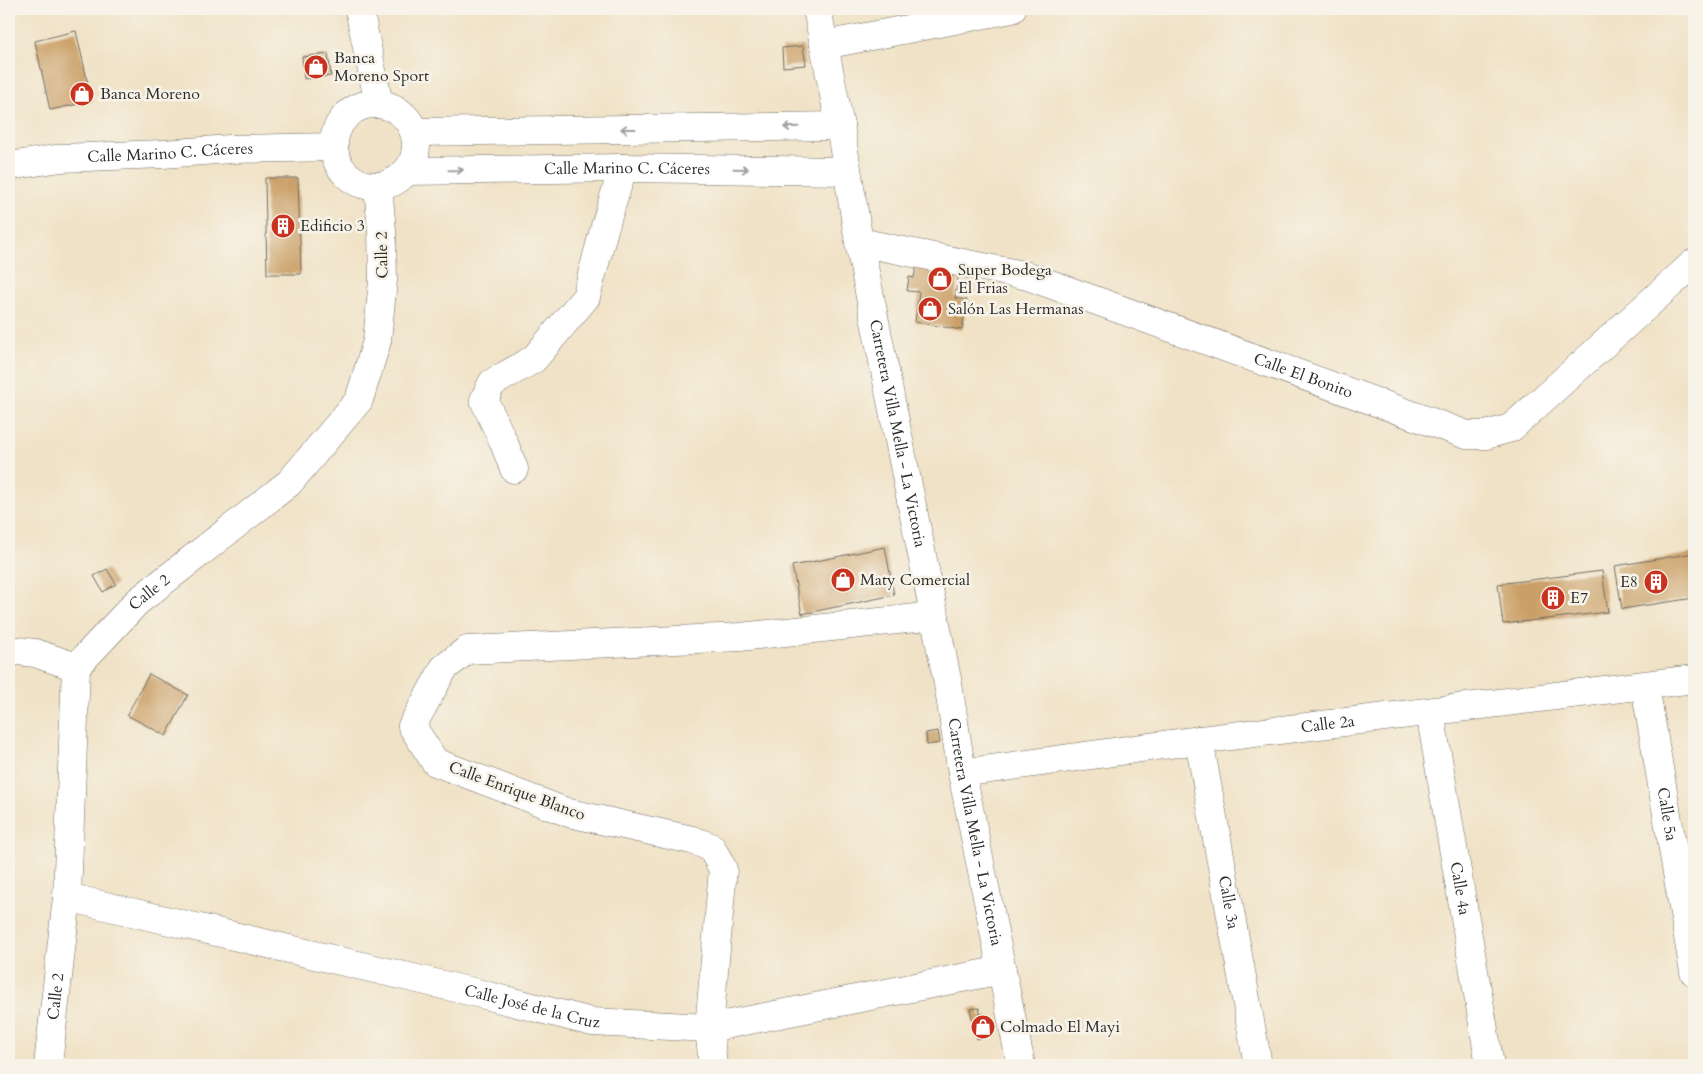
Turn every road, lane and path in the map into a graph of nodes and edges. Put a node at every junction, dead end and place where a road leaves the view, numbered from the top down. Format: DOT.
graph roads {
  1 [pos="359,9"];
  2 [pos="817,9"];
  3 [pos="1012,9"];
  4 [pos="824,45"];
  5 [pos="379,104"];
  6 [pos="840,126"];
  7 [pos="414,132"];
  8 [pos="334,148"];
  9 [pos="9,166"];
  10 [pos="623,168"];
  11 [pos="407,171"];
  12 [pos="847,171"];
  13 [pos="378,186"];
  14 [pos="859,242"];
  15 [pos="1694,263"];
  16 [pos="514,469"];
  17 [pos="935,616"];
  18 [pos="9,650"];
  19 [pos="76,667"];
  20 [pos="1694,679"];
  21 [pos="1645,686"];
  22 [pos="1430,712"];
  23 [pos="1199,740"];
  24 [pos="962,773"];
  25 [pos="67,897"];
  26 [pos="1002,970"];
  27 [pos="1694,972"];
  28 [pos="709,1028"];
  29 [pos="48,1065"];
  30 [pos="713,1065"];
  31 [pos="1021,1065"];
  32 [pos="1258,1065"];
  33 [pos="1490,1065"];
  1 -- 5 [label="street"];
  2 -- 4 [label="street, Carretera Villa Mella - La Victoria"];
  3 -- 4 [label="street"];
  4 -- 6 [label="street, Carretera Villa Mella - La Victoria"];
  5 -- 7 [label="street"];
  5 -- 8 [label="street"];
  6 -- 7 [label="street, one-way"];
  6 -- 12 [label="street, Carretera Villa Mella - La Victoria"];
  7 -- 11 [label="street"];
  8 -- 9 [label="street, Calle Marino C. Cáceres"];
  8 -- 13 [label="street"];
  11 -- 10 [label="street, Calle Marino C. Cáceres, one-way"];
  10 -- 12 [label="street, Calle Marino C. Cáceres, one-way"];
  10 -- 16 [label="street"];
  11 -- 13 [label="street"];
  12 -- 14 [label="street, Carretera Villa Mella - La Victoria"];
  13 -- 19 [label="street, Calle 2"];
  14 -- 15 [label="street, Calle El Bonito"];
  14 -- 17 [label="street, Carretera Villa Mella - La Victoria"];
  17 -- 24 [label="street, Carretera Villa Mella - La Victoria"];
  17 -- 28 [label="street, Calle Enrique Blanco"];
  18 -- 19 [label="street"];
  19 -- 25 [label="street, Calle 2"];
  20 -- 21 [label="street, Calle 2a"];
  21 -- 22 [label="street, Calle 2a"];
  21 -- 27 [label="street, Calle 5a"];
  22 -- 23 [label="street, Calle 2a"];
  22 -- 33 [label="street, Calle 4a"];
  23 -- 24 [label="street, Calle 2a"];
  23 -- 32 [label="street, Calle 3a"];
  24 -- 26 [label="street, Carretera Villa Mella - La Victoria"];
  25 -- 28 [label="street, Calle José de la Cruz"];
  25 -- 29 [label="street, Calle 2"];
  26 -- 28 [label="street, Calle José de la Cruz"];
  26 -- 31 [label="street, Carretera Villa Mella - La Victoria"];
  28 -- 30 [label="street, Calle Enrique Blanco"];
}
